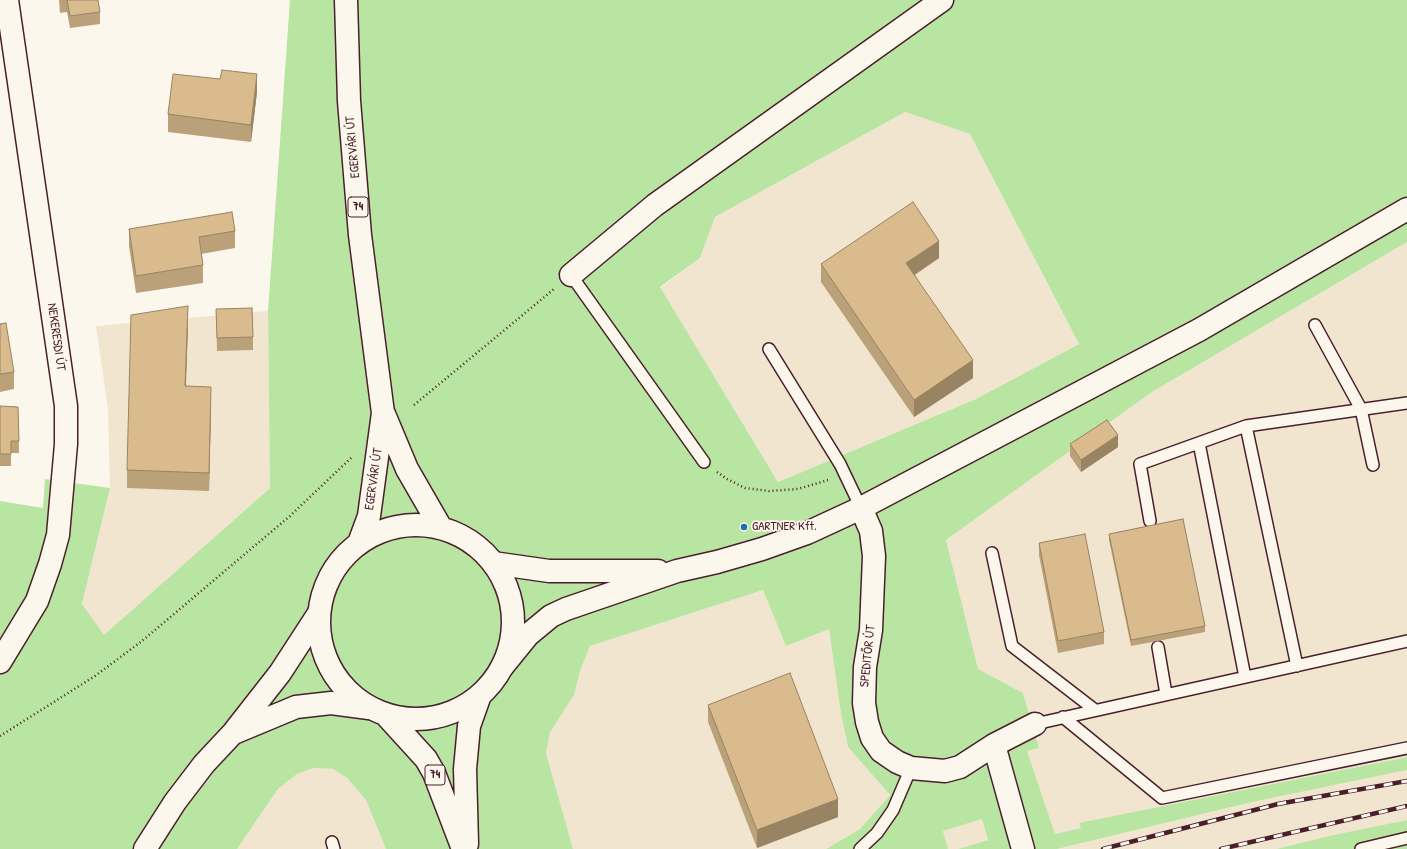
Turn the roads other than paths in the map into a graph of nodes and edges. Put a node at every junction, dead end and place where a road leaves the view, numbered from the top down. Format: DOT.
graph roads {
  1 [pos="7,0"];
  2 [pos="346,0"];
  3 [pos="942,0"];
  4 [pos="1407,209"];
  5 [pos="571,275"];
  6 [pos="1315,325"];
  7 [pos="769,350"];
  8 [pos="1407,403"];
  9 [pos="1361,409"];
  10 [pos="383,413"];
  11 [pos="1246,426"];
  12 [pos="1199,442"];
  13 [pos="704,462"];
  14 [pos="1373,465"];
  15 [pos="861,508"];
  16 [pos="1150,521"];
  17 [pos="441,528"];
  18 [pos="359,543"];
  19 [pos="992,553"];
  20 [pos="493,563"];
  21 [pos="677,571"];
  22 [pos="319,613"];
  23 [pos="1407,641"];
  24 [pos="1158,647"];
  25 [pos="0,662"];
  26 [pos="1297,666"];
  27 [pos="502,667"];
  28 [pos="1245,677"];
  29 [pos="1166,694"];
  30 [pos="480,695"];
  31 [pos="1095,710"];
  32 [pos="377,711"];
  33 [pos="1063,717"];
  34 [pos="1035,724"];
  35 [pos="233,733"];
  36 [pos="994,745"];
  37 [pos="1407,748"];
  38 [pos="911,768"];
  39 [pos="1407,838"];
  40 [pos="145,849"];
  41 [pos="463,849"];
  42 [pos="467,849"];
  43 [pos="860,849"];
  44 [pos="1023,849"];
  45 [pos="1361,849"];
  1 -- 25 [label="main road, NEKERESDI ÚT"];
  2 -- 10 [label="main road, EGERVÁRI ÚT / 74"];
  3 -- 5 [label="main road"];
  4 -- 15 [label="main road"];
  5 -- 13 [label="lane"];
  6 -- 9 [label="lane"];
  7 -- 15 [label="lane"];
  8 -- 9 [label="lane"];
  9 -- 11 [label="lane"];
  9 -- 14 [label="lane"];
  10 -- 17 [label="main road, EGERVÁRI ÚT / 74"];
  10 -- 18 [label="main road, EGERVÁRI ÚT / 74"];
  11 -- 12 [label="lane"];
  11 -- 26 [label="lane"];
  12 -- 16 [label="lane"];
  12 -- 28 [label="lane"];
  15 -- 21 [label="main road"];
  15 -- 38 [label="main road, SPEDITŐR ÚT"];
  17 -- 18 [label="main road, 74"];
  17 -- 20 [label="main road, 74"];
  18 -- 22 [label="main road, 74"];
  19 -- 31 [label="lane"];
  20 -- 21 [label="main road"];
  20 -- 27 [label="main road, 74"];
  21 -- 27 [label="main road"];
  22 -- 32 [label="main road, 74"];
  22 -- 35 [label="main road"];
  23 -- 26 [label="lane"];
  24 -- 29 [label="lane"];
  26 -- 28 [label="lane"];
  27 -- 30 [label="main road, 74"];
  28 -- 29 [label="lane"];
  29 -- 31 [label="lane"];
  30 -- 32 [label="main road, 74"];
  30 -- 42 [label="main road, 74"];
  31 -- 33 [label="lane"];
  32 -- 35 [label="main road"];
  32 -- 41 [label="main road, 74"];
  33 -- 34 [label="lane"];
  33 -- 37 [label="lane"];
  34 -- 36 [label="main road, SPEDITŐR ÚT"];
  35 -- 40 [label="main road"];
  36 -- 38 [label="main road, SPEDITŐR ÚT"];
  36 -- 44 [label="main road"];
  38 -- 43 [label="lane"];
  39 -- 45 [label="lane"];
}
